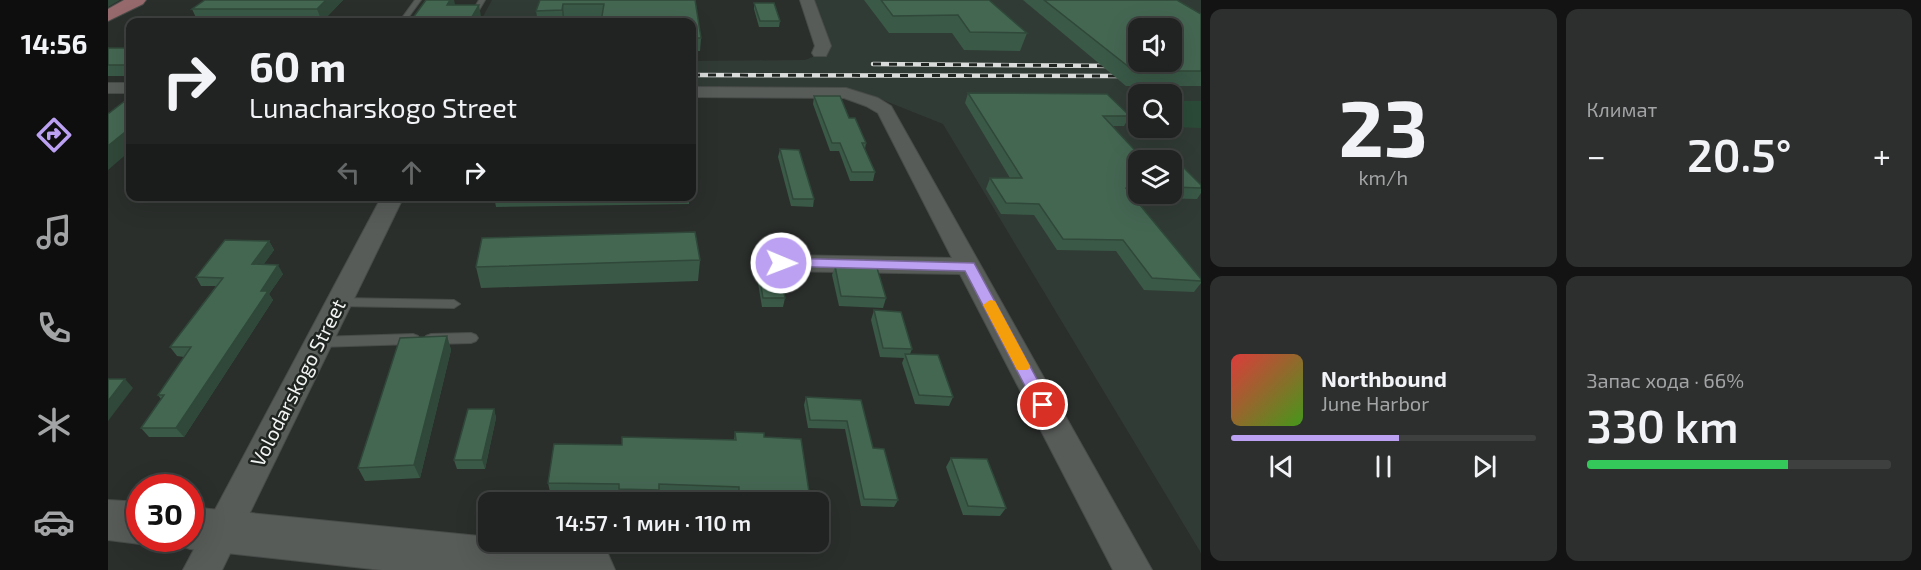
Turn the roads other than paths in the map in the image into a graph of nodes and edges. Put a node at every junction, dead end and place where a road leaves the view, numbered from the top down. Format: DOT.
graph roads {
  1 [pos="137,0"];
  2 [pos="418,0"];
  3 [pos="482,0"];
  4 [pos="807,0"];
  5 [pos="108,16"];
  6 [pos="405,18"];
  7 [pos="471,18"];
  8 [pos="820,53"];
  9 [pos="108,88"];
  10 [pos="126,88"];
  11 [pos="696,92"];
  12 [pos="390,201"];
  13 [pos="781,263"];
  14 [pos="970,266"];
  15 [pos="339,302"];
  16 [pos="454,304"];
  17 [pos="471,338"];
  18 [pos="318,342"];
  19 [pos="108,520"];
  20 [pos="126,522"];
  21 [pos="206,530"];
  22 [pos="202,570"];
  23 [pos="592,570"];
  24 [pos="1133,570"];
  1 -- 5 [label="main road"];
  2 -- 6 [label="lane"];
  3 -- 7 [label="lane"];
  4 -- 8 [label="street"];
  9 -- 10 [label="street"];
  11 -- 14 [label="street"];
  12 -- 15 [label="street, Volodarskogo Street"];
  13 -- 14 [label="street"];
  14 -- 24 [label="street"];
  15 -- 16 [label="lane"];
  15 -- 18 [label="street, Volodarskogo Street"];
  17 -- 18 [label="lane"];
  18 -- 21 [label="street, Volodarskogo Street"];
  19 -- 20 [label="street"];
  21 -- 22 [label="street, Volodarskogo Street"];
  21 -- 23 [label="street"];
}
